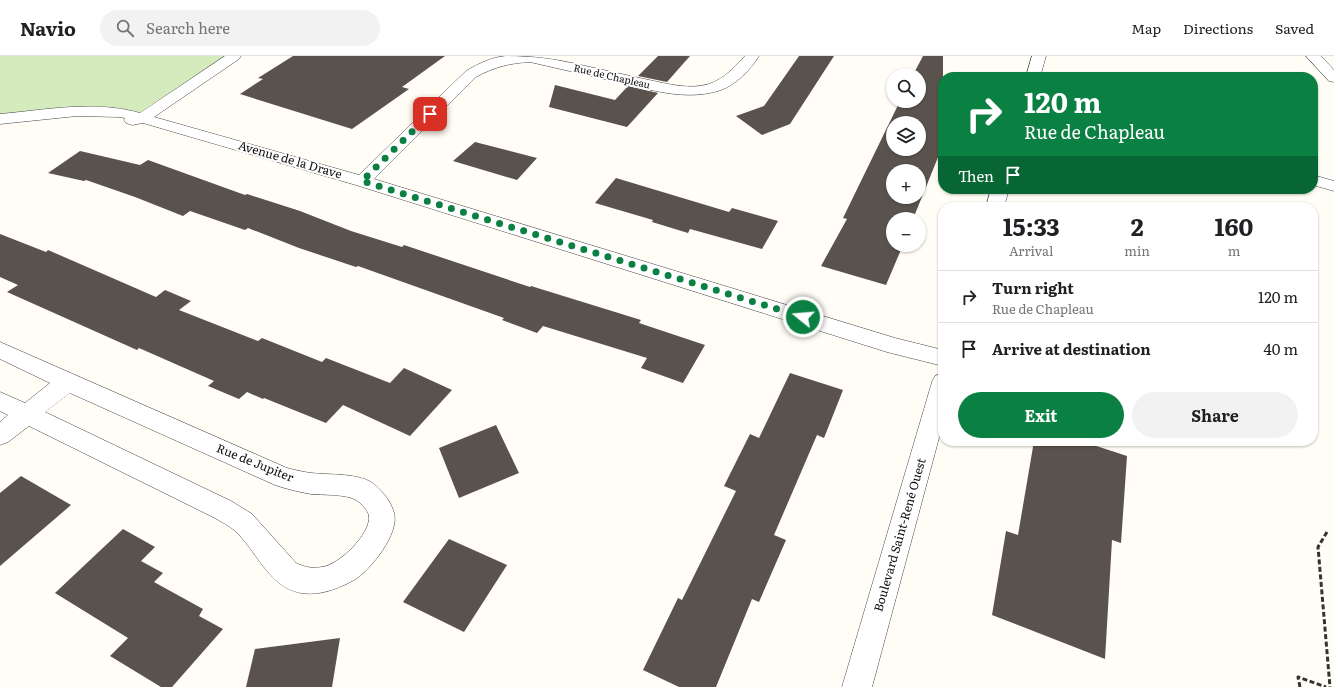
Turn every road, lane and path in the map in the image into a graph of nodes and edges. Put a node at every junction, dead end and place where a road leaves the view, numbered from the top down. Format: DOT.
graph roads {
  1 [pos="234,56"];
  2 [pos="752,56"];
  3 [pos="1039,56"];
  4 [pos="1313,56"];
  5 [pos="1034,72"];
  6 [pos="1334,78"];
  7 [pos="0,119"];
  8 [pos="141,119"];
  9 [pos="362,181"];
  10 [pos="1318,181"];
  11 [pos="1334,186"];
  12 [pos="0,350"];
  13 [pos="938,357"];
  14 [pos="68,382"];
  15 [pos="0,400"];
  16 [pos="938,400"];
  17 [pos="27,414"];
  18 [pos="0,435"];
  19 [pos="1327,532"];
  20 [pos="857,687"];
  21 [pos="1300,687"];
  22 [pos="1326,687"];
  23 [pos="1330,687"];
  1 -- 8 [label="street"];
  2 -- 9 [label="street, Rue de Chapleau"];
  3 -- 5 [label="street"];
  4 -- 6 [label="street"];
  7 -- 8 [label="street, Avenue de la Drave"];
  8 -- 9 [label="street, Avenue de la Drave"];
  9 -- 13 [label="street, Avenue de la Drave"];
  10 -- 11 [label="street"];
  12 -- 14 [label="street, Rue de Jupiter"];
  14 -- 17 [label="street"];
  14 -- 17 [label="street, Rue de Jupiter"];
  15 -- 17 [label="street, Rue de Jupiter"];
  16 -- 20 [label="street, Boulevard Saint-René Ouest"];
  17 -- 18 [label="street"];
  19 -- 23 [label="path"];
  21 -- 22 [label="path"];
}
